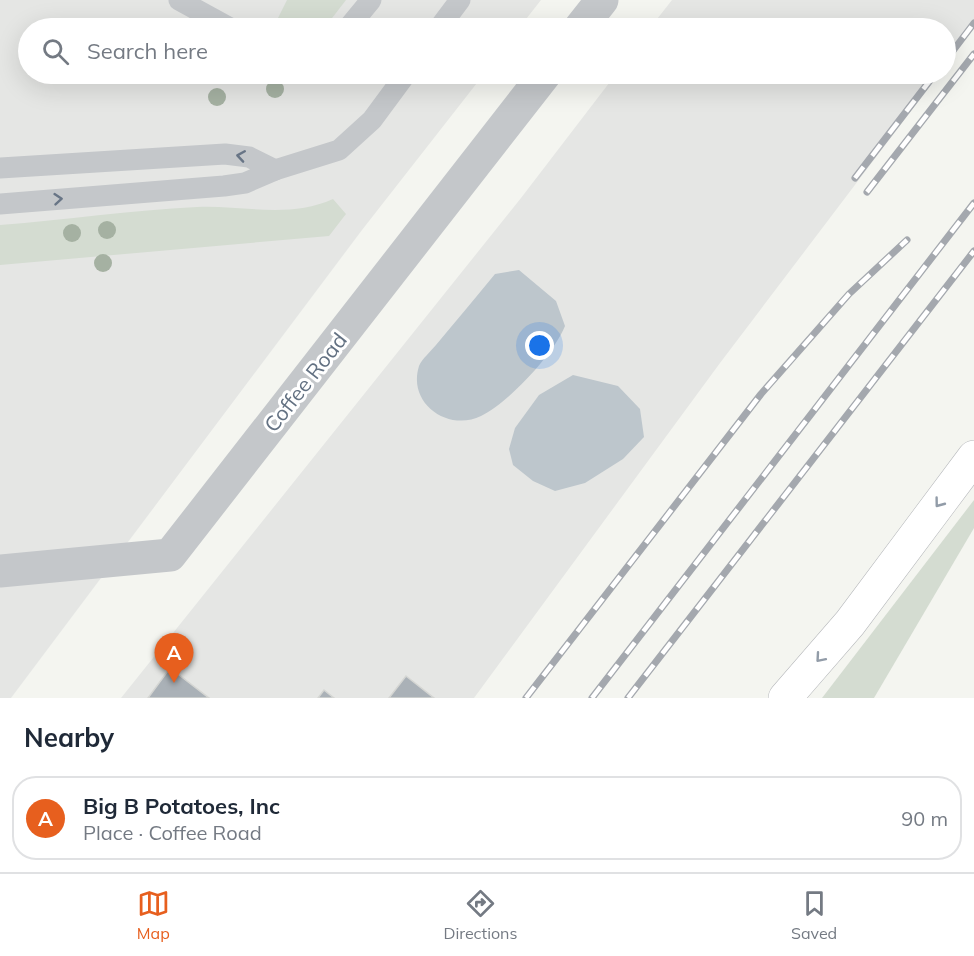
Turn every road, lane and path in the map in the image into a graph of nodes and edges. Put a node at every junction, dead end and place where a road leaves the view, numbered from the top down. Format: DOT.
graph roads {
  1 [pos="179,0"];
  2 [pos="371,0"];
  3 [pos="460,0"];
  4 [pos="602,0"];
  5 [pos="212,18"];
  6 [pos="356,18"];
  7 [pos="446,18"];
  8 [pos="588,18"];
  9 [pos="399,84"];
  10 [pos="536,84"];
  11 [pos="0,168"];
  12 [pos="275,170"];
  13 [pos="0,204"];
  14 [pos="974,457"];
  15 [pos="0,571"];
  16 [pos="785,698"];
  1 -- 5 [label="lane"];
  2 -- 6 [label="lane"];
  3 -- 7 [label="lane"];
  4 -- 8 [label="street"];
  9 -- 12 [label="lane"];
  10 -- 15 [label="street, Coffee Road"];
  12 -- 11 [label="lane, one-way"];
  13 -- 12 [label="lane, one-way"];
  14 -- 16 [label="highway, one-way"];
}
